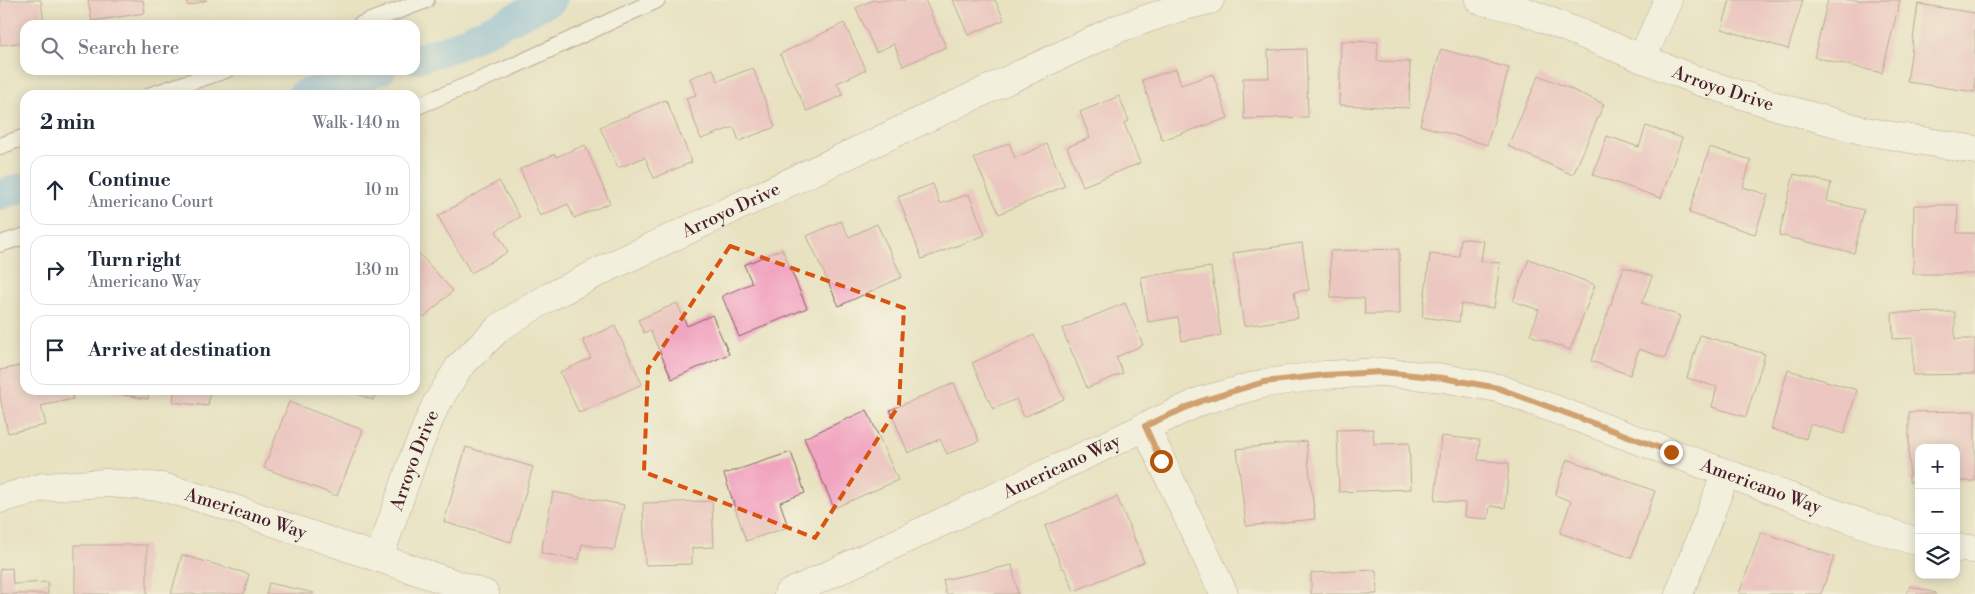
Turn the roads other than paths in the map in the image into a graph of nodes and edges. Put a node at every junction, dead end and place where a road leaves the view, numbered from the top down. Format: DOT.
graph roads {
  1 [pos="426,0"];
  2 [pos="657,0"];
  3 [pos="1210,0"];
  4 [pos="1479,0"];
  5 [pos="1668,0"];
  6 [pos="373,20"];
  7 [pos="1642,59"];
  8 [pos="211,75"];
  9 [pos="166,90"];
  10 [pos="420,105"];
  11 [pos="20,139"];
  12 [pos="0,146"];
  13 [pos="1975,150"];
  14 [pos="20,238"];
  15 [pos="0,244"];
  16 [pos="1145,426"];
  17 [pos="1726,473"];
  18 [pos="0,500"];
  19 [pos="1915,541"];
  20 [pos="1960,548"];
  21 [pos="1975,550"];
  22 [pos="379,558"];
  23 [pos="485,594"];
  24 [pos="788,594"];
  25 [pos="1224,594"];
  26 [pos="1679,594"];
  1 -- 6 [label="lane"];
  2 -- 10 [label="lane"];
  3 -- 22 [label="street, Arroyo Drive"];
  4 -- 7 [label="street, Arroyo Drive"];
  5 -- 7 [label="street"];
  7 -- 13 [label="street, Arroyo Drive"];
  8 -- 9 [label="lane"];
  11 -- 12 [label="lane"];
  14 -- 15 [label="lane"];
  16 -- 17 [label="street, Americano Way"];
  16 -- 24 [label="street, Americano Way"];
  16 -- 25 [label="street"];
  17 -- 19 [label="street, Americano Way"];
  17 -- 26 [label="street"];
  18 -- 22 [label="street, Americano Way"];
  20 -- 21 [label="street"];
  22 -- 23 [label="street, Americano Way"];
}
